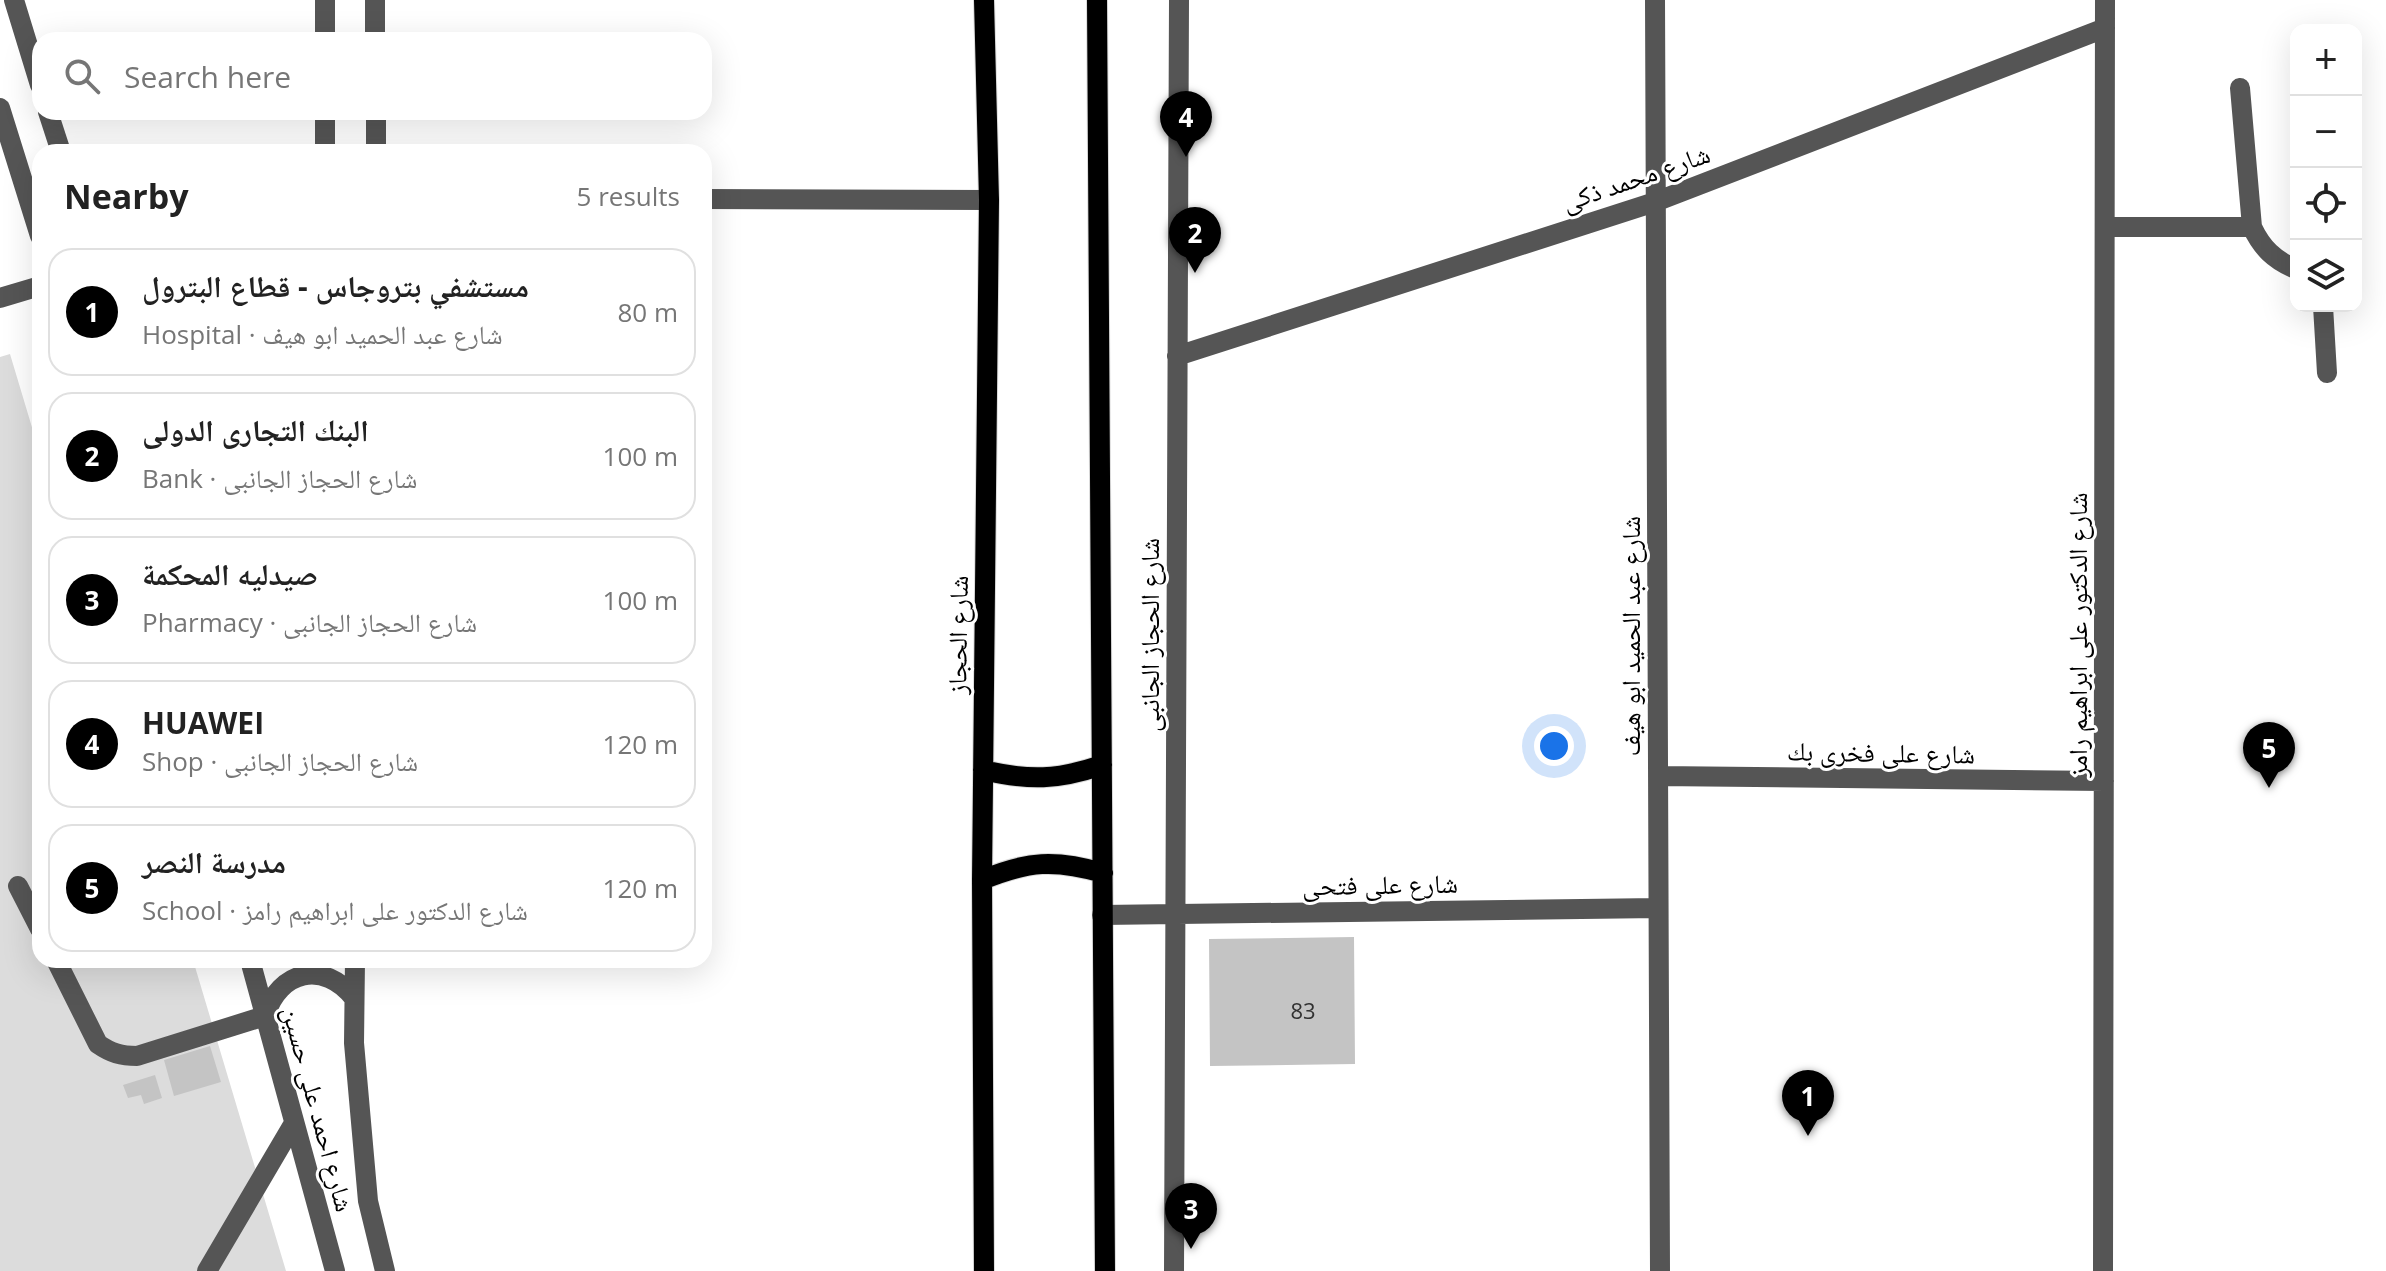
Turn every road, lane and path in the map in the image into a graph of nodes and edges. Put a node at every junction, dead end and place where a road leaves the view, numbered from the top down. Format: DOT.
graph roads {
  1 [pos="14,0"];
  2 [pos="325,0"];
  3 [pos="375,0"];
  4 [pos="984,0"];
  5 [pos="1097,0"];
  6 [pos="1179,0"];
  7 [pos="1655,0"];
  8 [pos="2105,0"];
  9 [pos="2105,28"];
  10 [pos="325,32"];
  11 [pos="375,32"];
  12 [pos="32,59"];
  13 [pos="2240,88"];
  14 [pos="0,108"];
  15 [pos="51,120"];
  16 [pos="325,120"];
  17 [pos="376,120"];
  18 [pos="58,144"];
  19 [pos="325,144"];
  20 [pos="376,144"];
  21 [pos="712,199"];
  22 [pos="989,200"];
  23 [pos="1655,202"];
  24 [pos="32,210"];
  25 [pos="2105,227"];
  26 [pos="2252,227"];
  27 [pos="2290,266"];
  28 [pos="32,288"];
  29 [pos="0,298"];
  30 [pos="2323,312"];
  31 [pos="1177,356"];
  32 [pos="2327,373"];
  33 [pos="1102,765"];
  34 [pos="983,770"];
  35 [pos="1658,776"];
  36 [pos="2104,781"];
  37 [pos="1103,873"];
  38 [pos="982,880"];
  39 [pos="18,886"];
  40 [pos="1658,908"];
  41 [pos="32,913"];
  42 [pos="1176,914"];
  43 [pos="1102,915"];
  44 [pos="60,968"];
  45 [pos="252,968"];
  46 [pos="355,968"];
  47 [pos="354,998"];
  48 [pos="265,1016"];
  49 [pos="294,1123"];
  50 [pos="207,1271"];
  51 [pos="335,1271"];
  52 [pos="385,1271"];
  53 [pos="984,1271"];
  54 [pos="1105,1271"];
  55 [pos="1174,1271"];
  56 [pos="1660,1271"];
  57 [pos="2103,1271"];
  1 -- 12 [label="street"];
  2 -- 10 [label="street"];
  3 -- 11 [label="street"];
  4 -- 22 [label="main road, شارع الحجاز"];
  5 -- 33 [label="main road"];
  6 -- 31 [label="street, شارع الحجاز الجانبى"];
  7 -- 23 [label="street, شارع عبد الحميد ابو هيف"];
  8 -- 9 [label="street, شارع الدكتور على ابراهيم رامز"];
  9 -- 23 [label="street, شارع محمد ذكى"];
  9 -- 25 [label="street, شارع الدكتور على ابراهيم رامز"];
  13 -- 26 [label="street"];
  14 -- 24 [label="street"];
  15 -- 18 [label="street"];
  16 -- 19 [label="street"];
  17 -- 20 [label="street"];
  21 -- 22 [label="street"];
  22 -- 34 [label="main road, شارع الحجاز"];
  23 -- 31 [label="street, شارع محمد ذكى"];
  23 -- 35 [label="street, شارع عبد الحميد ابو هيف"];
  25 -- 26 [label="street"];
  25 -- 36 [label="street, شارع الدكتور على ابراهيم رامز"];
  26 -- 27 [label="street"];
  28 -- 29 [label="street"];
  30 -- 32 [label="street"];
  31 -- 42 [label="street, شارع الحجاز الجانبى"];
  33 -- 34 [label="main road"];
  33 -- 37 [label="main road"];
  34 -- 38 [label="main road, شارع الحجاز"];
  35 -- 36 [label="street, شارع على فخرى بك"];
  35 -- 40 [label="street, شارع عبد الحميد ابو هيف"];
  36 -- 57 [label="street, شارع الدكتور على ابراهيم رامز"];
  37 -- 38 [label="main road"];
  37 -- 43 [label="main road"];
  38 -- 53 [label="main road, شارع الحجاز"];
  39 -- 41 [label="street"];
  40 -- 42 [label="street, شارع على فتحى"];
  40 -- 56 [label="street, شارع عبد الحميد ابو هيف"];
  42 -- 43 [label="street, شارع على فتحى"];
  42 -- 55 [label="street, شارع الحجاز الجانبى"];
  43 -- 54 [label="main road"];
  44 -- 48 [label="street"];
  45 -- 48 [label="street, شارع احمد على حسين"];
  46 -- 47 [label="street, شارع احمد على حسين"];
  47 -- 48 [label="street"];
  47 -- 52 [label="street, شارع احمد على حسين"];
  48 -- 49 [label="street, شارع احمد على حسين"];
  49 -- 50 [label="street"];
  49 -- 51 [label="street, شارع احمد على حسين"];
}
